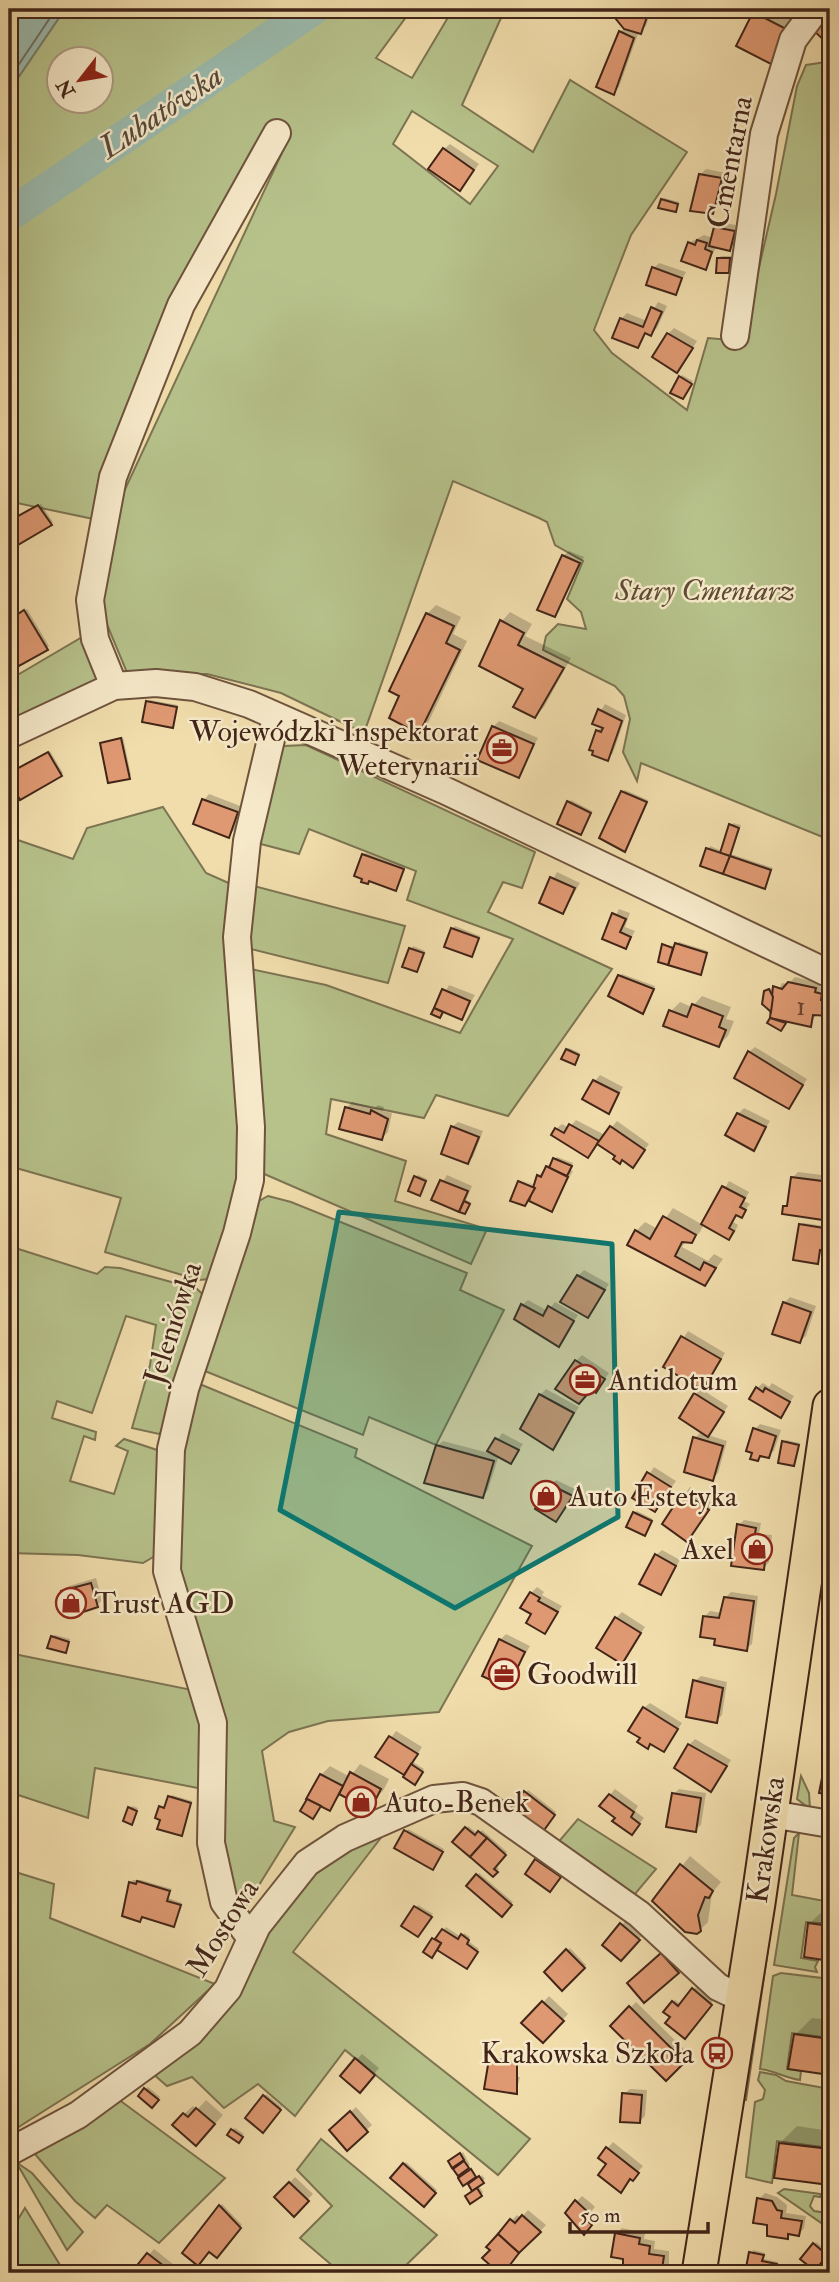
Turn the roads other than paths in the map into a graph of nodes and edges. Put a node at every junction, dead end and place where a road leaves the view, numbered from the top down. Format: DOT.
graph roads {
  1 [pos="816,9"];
  2 [pos="276,133"];
  3 [pos="734,336"];
  4 [pos="114,686"];
  5 [pos="276,718"];
  6 [pos="9,735"];
  7 [pos="830,974"];
  8 [pos="830,1406"];
  9 [pos="771,1814"];
  10 [pos="830,1824"];
  11 [pos="250,1937"];
  12 [pos="741,1998"];
  13 [pos="9,2152"];
  14 [pos="699,2273"];
  1 -- 3 [label="street, Cmentarna"];
  2 -- 4 [label="street"];
  4 -- 5 [label="street"];
  4 -- 6 [label="street"];
  5 -- 7 [label="street"];
  5 -- 11 [label="street, Jeleniówka"];
  8 -- 9 [label="main road, Krakowska"];
  9 -- 10 [label="street"];
  9 -- 12 [label="main road, Krakowska"];
  11 -- 12 [label="street, Mostowa"];
  11 -- 13 [label="street, Mostowa"];
  12 -- 14 [label="main road, Krakowska"];
}
